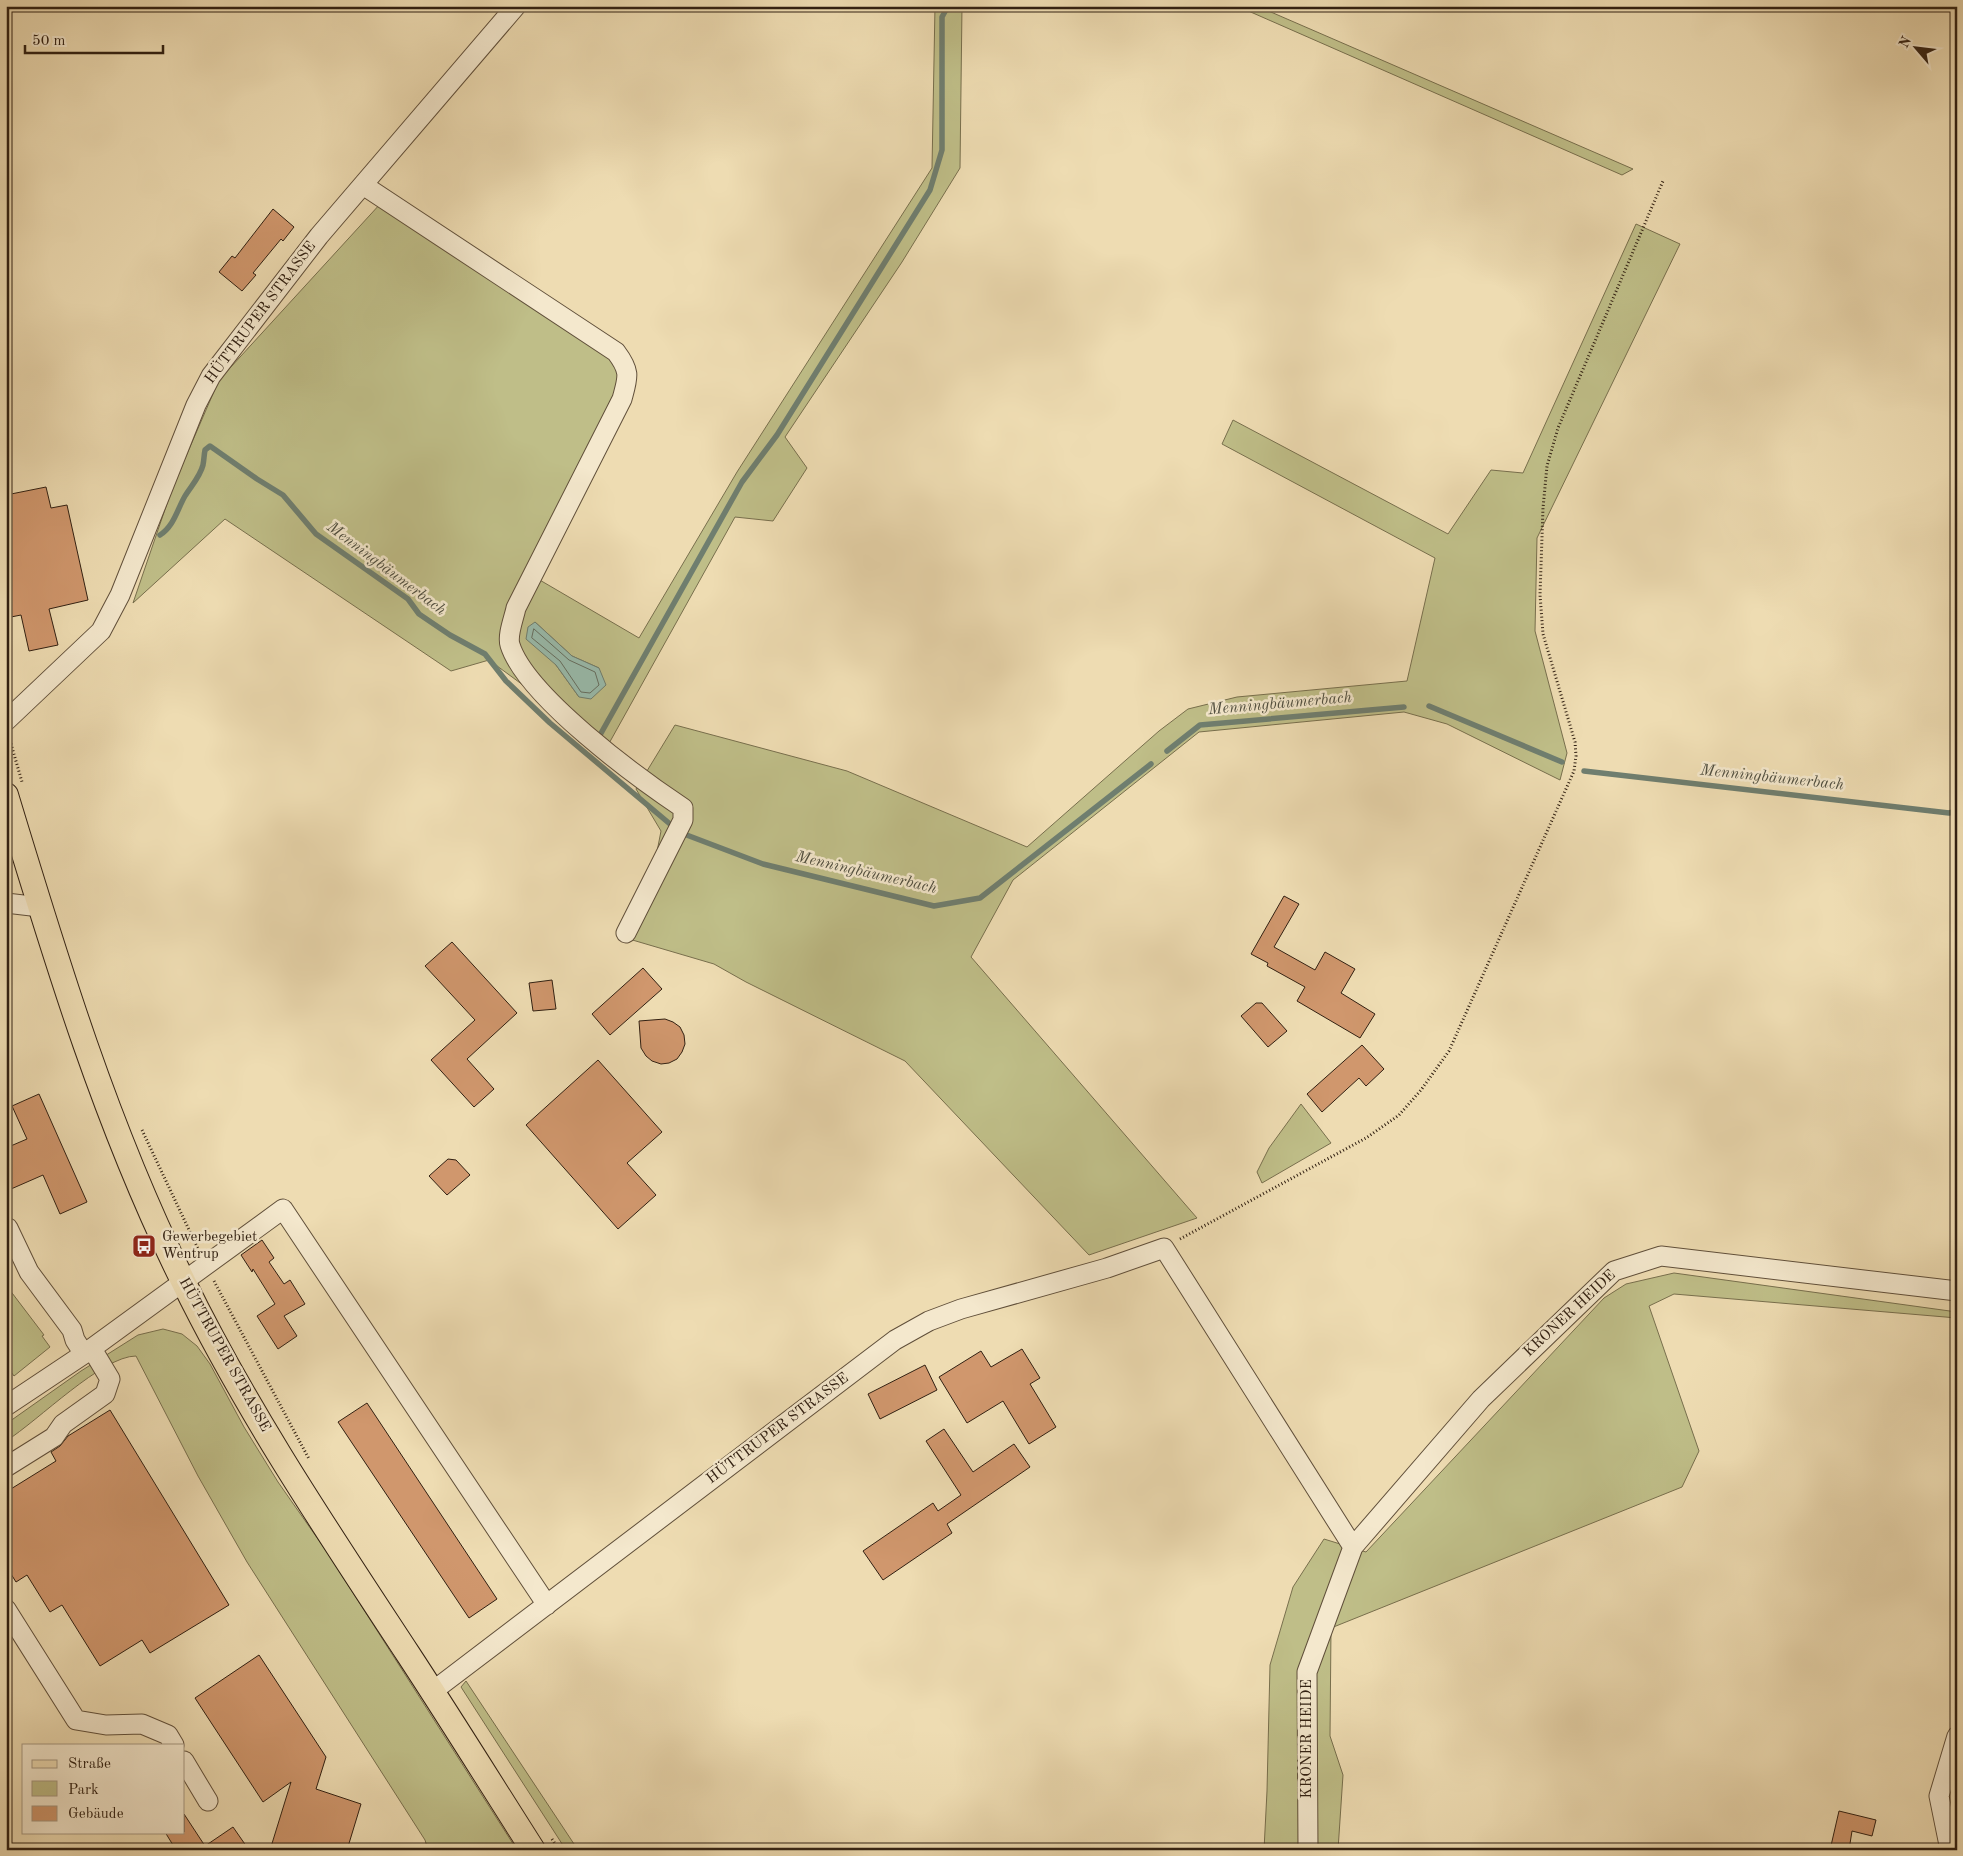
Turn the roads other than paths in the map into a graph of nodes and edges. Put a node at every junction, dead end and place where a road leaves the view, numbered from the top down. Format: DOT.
graph roads {
  1 [pos="516,6"];
  2 [pos="363,185"];
  3 [pos="8,729"];
  4 [pos="14,789"];
  5 [pos="6,903"];
  6 [pos="40,907"];
  7 [pos="626,933"];
  8 [pos="8,1228"];
  9 [pos="183,1282"];
  10 [pos="1957,1291"];
  11 [pos="88,1352"];
  12 [pos="6,1406"];
  13 [pos="6,1466"];
  14 [pos="1353,1547"];
  15 [pos="547,1605"];
  16 [pos="6,1609"];
  17 [pos="433,1691"];
  18 [pos="1957,1736"];
  19 [pos="173,1744"];
  20 [pos="185,1763"];
  21 [pos="208,1801"];
  22 [pos="541,1842"];
  23 [pos="1308,1850"];
  24 [pos="1950,1850"];
  1 -- 2 [label="street, HÜTTRUPER STRASSE"];
  2 -- 3 [label="street, HÜTTRUPER STRASSE"];
  2 -- 7 [label="street"];
  4 -- 6 [label="main road, HÜTTRUPER STRASSE"];
  5 -- 6 [label="street"];
  6 -- 9 [label="main road, HÜTTRUPER STRASSE"];
  8 -- 11 [label="street"];
  9 -- 11 [label="street"];
  9 -- 15 [label="street"];
  9 -- 17 [label="main road, HÜTTRUPER STRASSE"];
  10 -- 14 [label="street, KRONER HEIDE"];
  11 -- 12 [label="street"];
  11 -- 13 [label="street"];
  14 -- 15 [label="street, HÜTTRUPER STRASSE"];
  14 -- 23 [label="street, KRONER HEIDE"];
  15 -- 17 [label="street, HÜTTRUPER STRASSE"];
  16 -- 19 [label="street"];
  17 -- 22 [label="main road, HÜTTRUPER STRASSE"];
  18 -- 24 [label="street"];
  20 -- 21 [label="street"];
}
